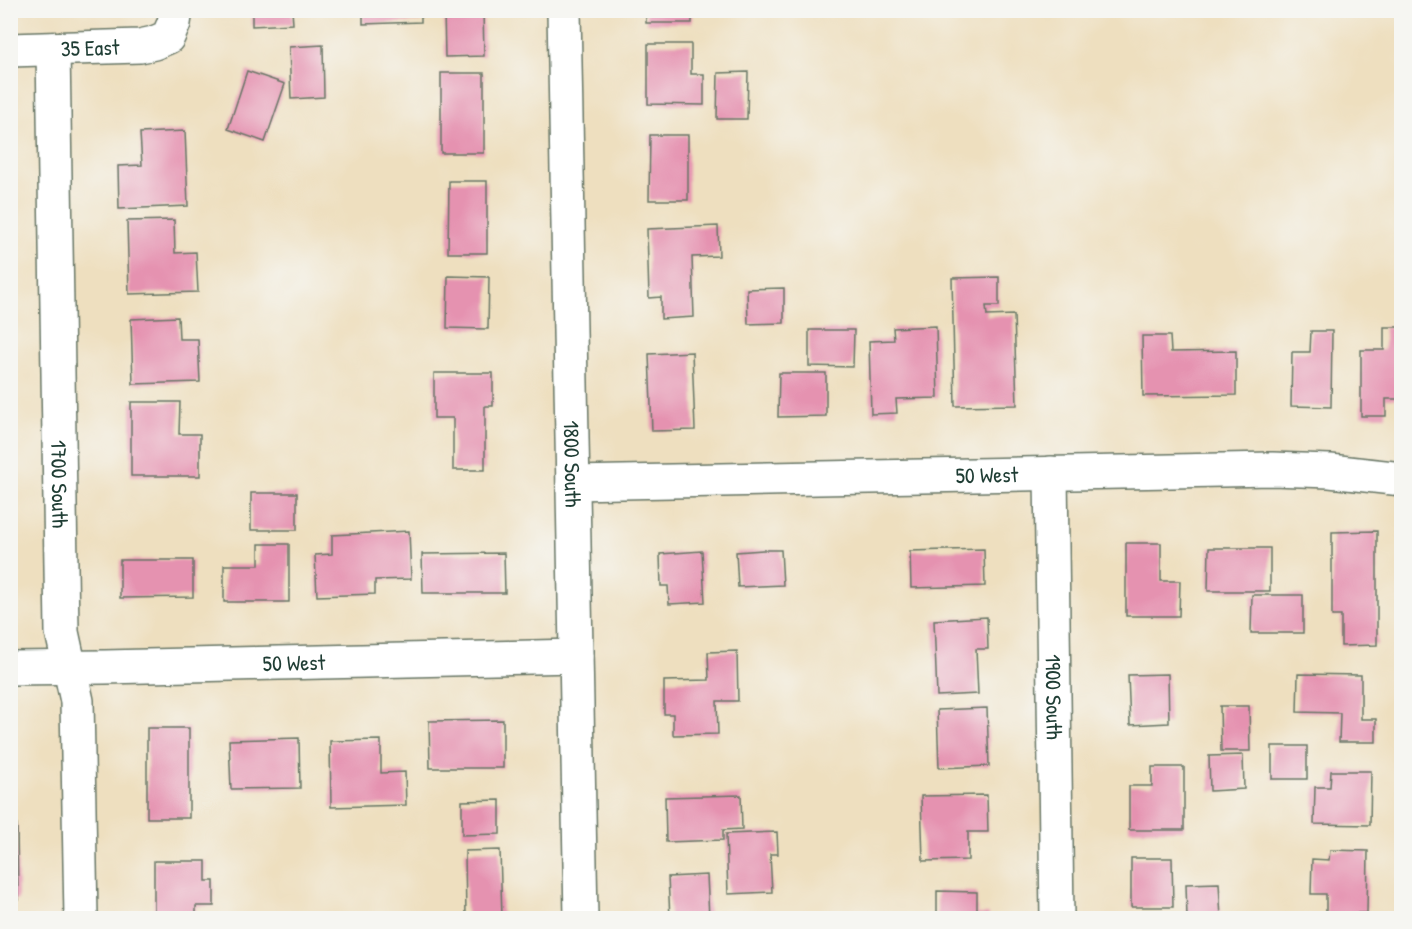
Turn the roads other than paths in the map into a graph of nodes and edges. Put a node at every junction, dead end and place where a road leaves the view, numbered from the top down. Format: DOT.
graph roads {
  1 [pos="564,10"];
  2 [pos="172,24"];
  3 [pos="53,49"];
  4 [pos="10,50"];
  5 [pos="1051,473"];
  6 [pos="1401,479"];
  7 [pos="573,483"];
  8 [pos="576,656"];
  9 [pos="10,668"];
  10 [pos="69,668"];
  11 [pos="81,918"];
  12 [pos="581,918"];
  13 [pos="1057,918"];
  1 -- 7 [label="street, 1800 South"];
  2 -- 3 [label="street, 35 East"];
  3 -- 4 [label="street, 35 East"];
  3 -- 10 [label="street, 1700 South"];
  5 -- 6 [label="street, 50 West"];
  5 -- 7 [label="street, 50 West"];
  5 -- 13 [label="street, 1900 South"];
  7 -- 8 [label="street, 1800 South"];
  8 -- 10 [label="street, 50 West"];
  8 -- 12 [label="street, 1800 South"];
  9 -- 10 [label="street, 50 West"];
  10 -- 11 [label="street, 1700 South"];
}
